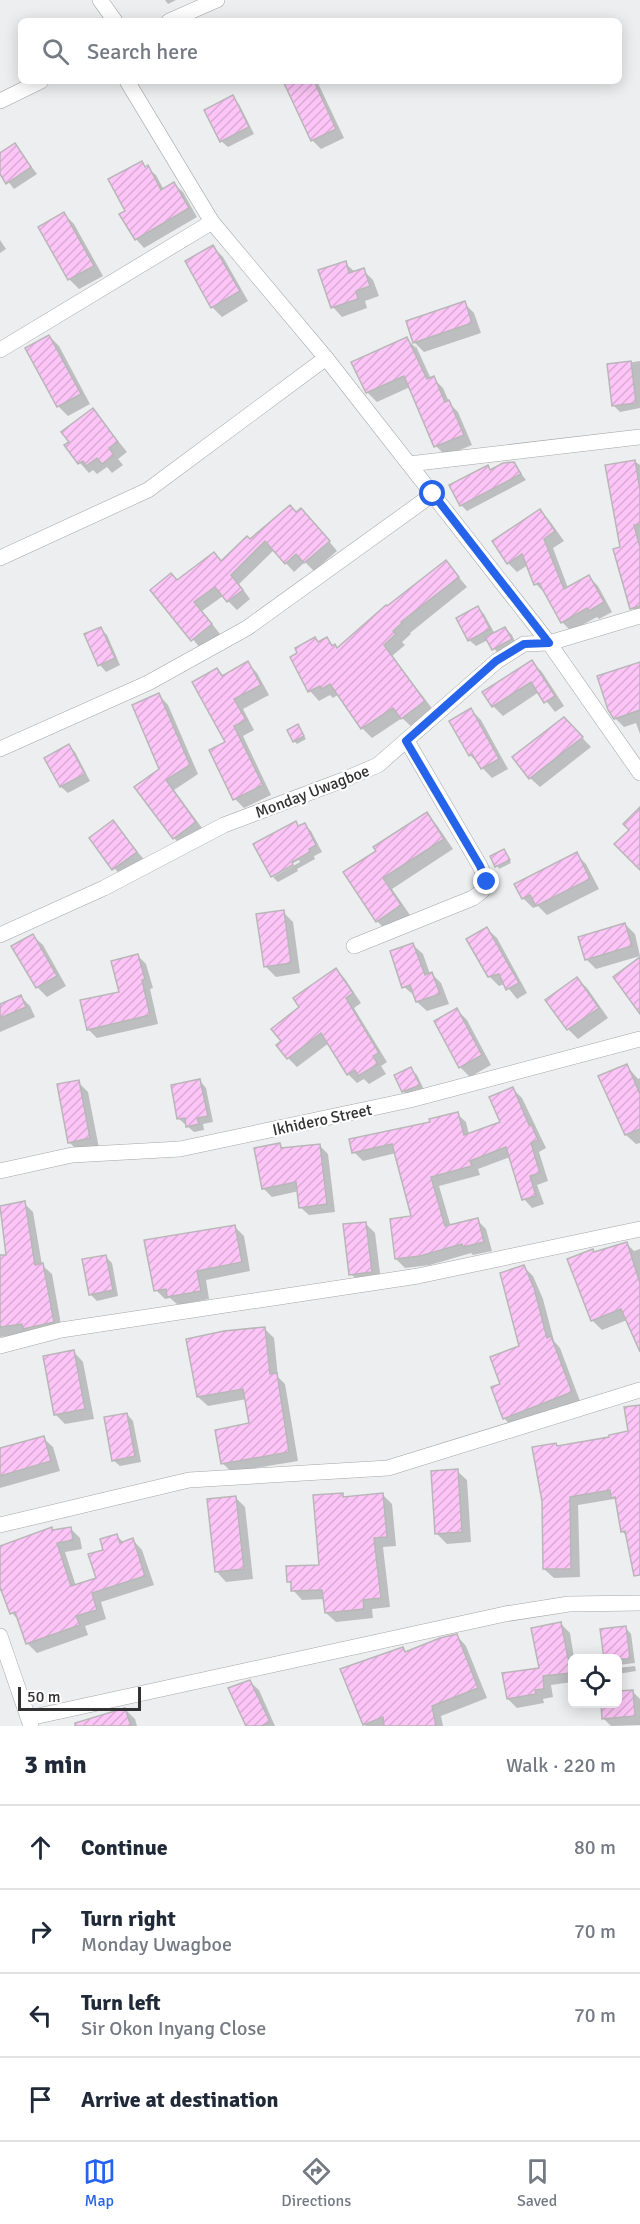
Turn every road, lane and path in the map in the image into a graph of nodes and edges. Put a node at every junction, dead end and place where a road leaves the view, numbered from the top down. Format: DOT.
graph roads {
  1 [pos="100,0"];
  2 [pos="217,0"];
  3 [pos="114,18"];
  4 [pos="176,18"];
  5 [pos="34,84"];
  6 [pos="129,84"];
  7 [pos="0,100"];
  8 [pos="212,222"];
  9 [pos="0,350"];
  10 [pos="326,358"];
  11 [pos="640,437"];
  12 [pos="409,464"];
  13 [pos="433,494"];
  14 [pos="0,558"];
  15 [pos="640,616"];
  16 [pos="549,643"];
  17 [pos="406,741"];
  18 [pos="0,749"];
  19 [pos="640,773"];
  20 [pos="0,935"];
  21 [pos="354,946"];
  22 [pos="640,1039"];
  23 [pos="0,1172"];
  24 [pos="640,1229"];
  25 [pos="0,1346"];
  26 [pos="640,1390"];
  27 [pos="0,1525"];
  28 [pos="640,1603"];
  29 [pos="0,1636"];
  30 [pos="30,1722"];
  1 -- 3 [label="street"];
  2 -- 4 [label="street"];
  5 -- 7 [label="street"];
  6 -- 8 [label="street"];
  8 -- 9 [label="street"];
  8 -- 10 [label="street"];
  10 -- 12 [label="street"];
  10 -- 14 [label="street"];
  11 -- 12 [label="street"];
  12 -- 13 [label="street"];
  13 -- 16 [label="street"];
  13 -- 18 [label="street"];
  15 -- 16 [label="street, Monday Uwagboe"];
  16 -- 17 [label="street, Monday Uwagboe"];
  16 -- 19 [label="street"];
  17 -- 20 [label="street, Monday Uwagboe"];
  17 -- 21 [label="street"];
  22 -- 23 [label="street, Ikhidero Street"];
  24 -- 25 [label="street"];
  26 -- 27 [label="street"];
  28 -- 30 [label="street"];
  29 -- 30 [label="street"];
}
